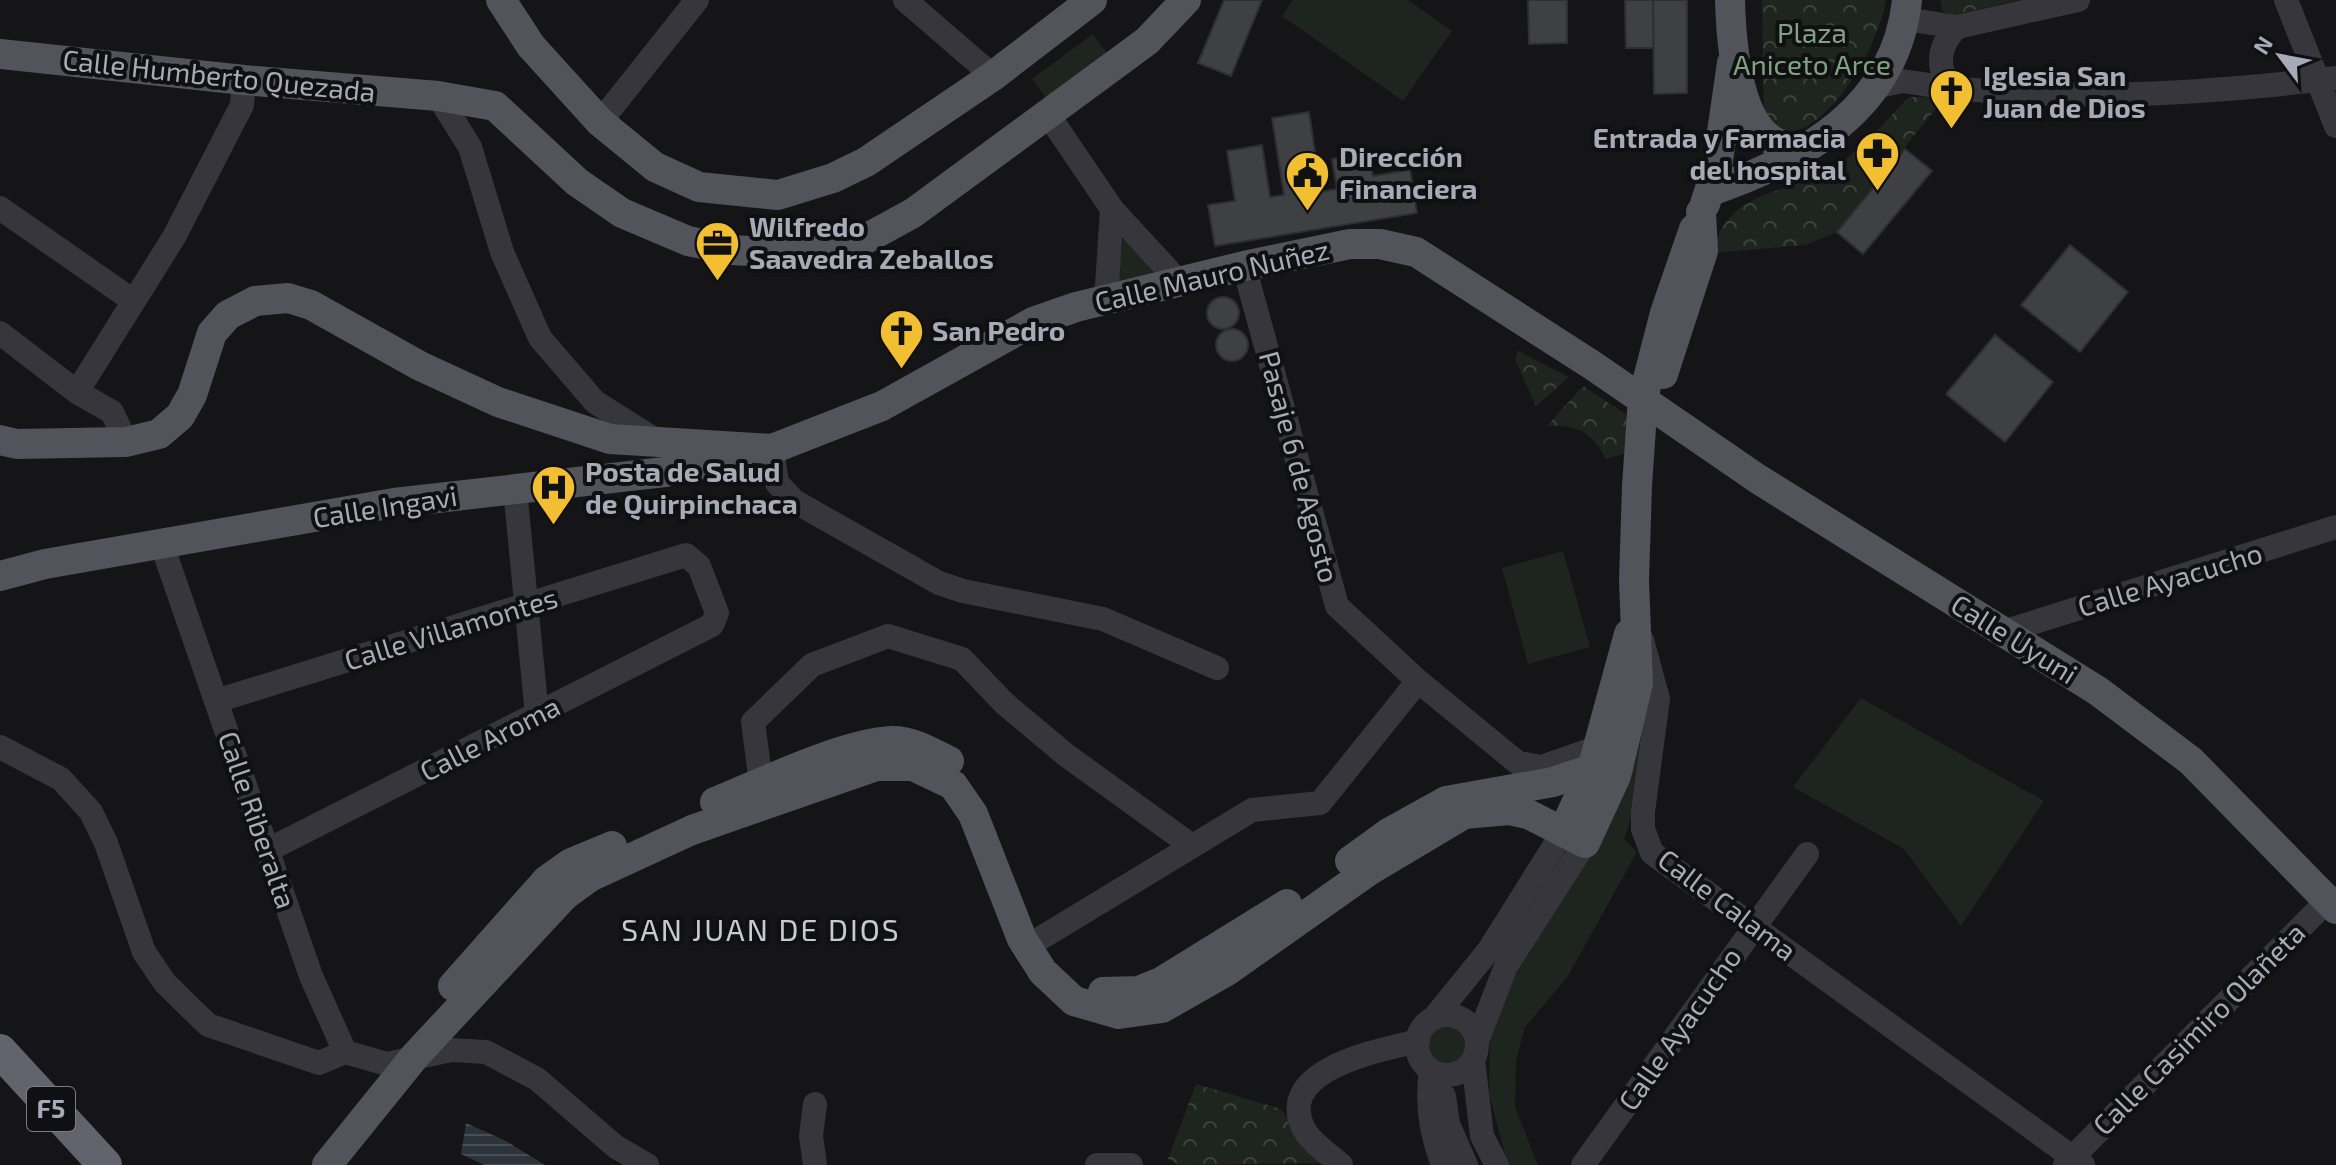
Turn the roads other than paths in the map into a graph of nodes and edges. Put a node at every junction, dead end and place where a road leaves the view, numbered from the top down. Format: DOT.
graph roads {
  1 [pos="501,0"];
  2 [pos="697,0"];
  3 [pos="905,0"];
  4 [pos="1092,0"];
  5 [pos="1186,0"];
  6 [pos="1730,0"];
  7 [pos="2078,0"];
  8 [pos="2286,0"];
  9 [pos="1906,10"];
  10 [pos="1957,27"];
  11 [pos="0,54"];
  12 [pos="1732,61"];
  13 [pos="993,76"];
  14 [pos="2328,79"];
  15 [pos="244,80"];
  16 [pos="1879,86"];
  17 [pos="1950,88"];
  18 [pos="438,96"];
  19 [pos="1049,116"];
  20 [pos="600,122"];
  21 [pos="2336,126"];
  22 [pos="1807,147"];
  23 [pos="0,208"];
  24 [pos="1112,209"];
  25 [pos="1702,211"];
  26 [pos="1244,266"];
  27 [pos="1180,283"];
  28 [pos="132,300"];
  29 [pos="1106,301"];
  30 [pos="0,333"];
  31 [pos="77,392"];
  32 [pos="1658,411"];
  33 [pos="0,440"];
  34 [pos="126,442"];
  35 [pos="662,445"];
  36 [pos="772,449"];
  37 [pos="515,489"];
  38 [pos="2336,527"];
  39 [pos="162,545"];
  40 [pos="0,576"];
  41 [pos="1634,581"];
  42 [pos="527,605"];
  43 [pos="1634,617"];
  44 [pos="712,625"];
  45 [pos="2003,632"];
  46 [pos="1217,668"];
  47 [pos="1418,681"];
  48 [pos="216,701"];
  49 [pos="537,715"];
  50 [pos="0,747"];
  51 [pos="1603,761"];
  52 [pos="761,783"];
  53 [pos="1574,838"];
  54 [pos="1192,846"];
  55 [pos="268,850"];
  56 [pos="1807,854"];
  57 [pos="2333,903"];
  58 [pos="1754,925"];
  59 [pos="1041,938"];
  60 [pos="1433,1019"];
  61 [pos="1418,1041"];
  62 [pos="0,1051"];
  63 [pos="1475,1051"];
  64 [pos="345,1052"];
  65 [pos="401,1060"];
  66 [pos="1436,1072"];
  67 [pos="815,1104"];
  68 [pos="2073,1163"];
  69 [pos="105,1165"];
  70 [pos="306,1165"];
  71 [pos="327,1165"];
  72 [pos="647,1165"];
  73 [pos="815,1165"];
  74 [pos="1097,1165"];
  75 [pos="1131,1165"];
  76 [pos="1341,1165"];
  77 [pos="1443,1165"];
  78 [pos="1466,1165"];
  79 [pos="1497,1165"];
  80 [pos="1583,1165"];
  1 -- 20 [label="main road"];
  2 -- 20 [label="street"];
  3 -- 13 [label="street"];
  4 -- 13 [label="main road"];
  5 -- 19 [label="main road, Calle Humberto Quezada"];
  6 -- 12 [label="main road"];
  7 -- 10 [label="street"];
  8 -- 14 [label="street"];
  9 -- 10 [label="street"];
  9 -- 16 [label="main road"];
  10 -- 17 [label="street"];
  11 -- 15 [label="main road, Calle Humberto Quezada"];
  12 -- 22 [label="main road"];
  12 -- 25 [label="main road, Calle Calama"];
  13 -- 20 [label="main road"];
  14 -- 17 [label="street"];
  14 -- 21 [label="street"];
  15 -- 18 [label="main road, Calle Humberto Quezada"];
  15 -- 28 [label="street"];
  16 -- 17 [label="street"];
  16 -- 22 [label="main road"];
  18 -- 19 [label="main road, Calle Humberto Quezada"];
  18 -- 35 [label="street"];
  19 -- 24 [label="street"];
  22 -- 25 [label="main road"];
  23 -- 28 [label="street"];
  24 -- 27 [label="street"];
  24 -- 29 [label="street"];
  25 -- 32 [label="main road"];
  25 -- 41 [label="main road, Calle Calama, bridge"];
  26 -- 27 [label="main road, Calle Mauro Nuñez"];
  26 -- 32 [label="main road, Calle Mauro Nuñez"];
  26 -- 47 [label="street, Pasaje 6 de Agosto"];
  27 -- 29 [label="main road, Calle Mauro Nuñez"];
  28 -- 31 [label="street"];
  29 -- 36 [label="main road, Calle Mauro Nuñez"];
  30 -- 31 [label="street"];
  31 -- 34 [label="street"];
  32 -- 41 [label="main road"];
  32 -- 45 [label="main road, Calle Uyuni"];
  33 -- 34 [label="main road, Calle Mauro Nuñez"];
  34 -- 35 [label="main road, Calle Mauro Nuñez"];
  35 -- 36 [label="main road, Calle Mauro Nuñez"];
  36 -- 37 [label="main road, Calle Ingavi"];
  36 -- 46 [label="street"];
  37 -- 39 [label="main road, Calle Ingavi"];
  37 -- 42 [label="street"];
  38 -- 45 [label="street, Calle Ayacucho"];
  39 -- 40 [label="main road, Calle Ingavi"];
  39 -- 48 [label="street, Calle Riberalta"];
  41 -- 43 [label="main road, Calle Calama"];
  42 -- 44 [label="street, Calle Villamontes"];
  42 -- 48 [label="street, Calle Villamontes"];
  42 -- 49 [label="street"];
  43 -- 51 [label="main road"];
  43 -- 58 [label="street, Calle Calama"];
  44 -- 49 [label="street, Calle Aroma"];
  45 -- 57 [label="main road, Calle Uyuni"];
  47 -- 51 [label="street, Pasaje 6 de Agosto"];
  47 -- 54 [label="street"];
  48 -- 55 [label="street, Calle Riberalta"];
  49 -- 55 [label="street, Calle Aroma"];
  50 -- 64 [label="street"];
  51 -- 53 [label="main road"];
  51 -- 59 [label="main road"];
  52 -- 54 [label="street"];
  52 -- 59 [label="main road"];
  52 -- 65 [label="main road"];
  53 -- 60 [label="street"];
  53 -- 63 [label="street"];
  53 -- 65 [label="main road"];
  54 -- 59 [label="street"];
  55 -- 64 [label="street, Calle Riberalta"];
  56 -- 58 [label="street, Calle Ayacucho"];
  57 -- 68 [label="street, Calle Casimiro Olañeta"];
  58 -- 68 [label="street, Calle Calama"];
  58 -- 80 [label="street, Calle Ayacucho"];
  60 -- 61 [label="street"];
  60 -- 63 [label="street"];
  61 -- 66 [label="street"];
  61 -- 76 [label="street"];
  62 -- 69 [label="highway, F5"];
  63 -- 66 [label="street"];
  63 -- 79 [label="street"];
  64 -- 65 [label="street"];
  65 -- 70 [label="main road"];
  65 -- 71 [label="main road"];
  65 -- 72 [label="street"];
  66 -- 77 [label="street"];
  66 -- 78 [label="street"];
  67 -- 73 [label="street"];
  74 -- 75 [label="street"];
}
